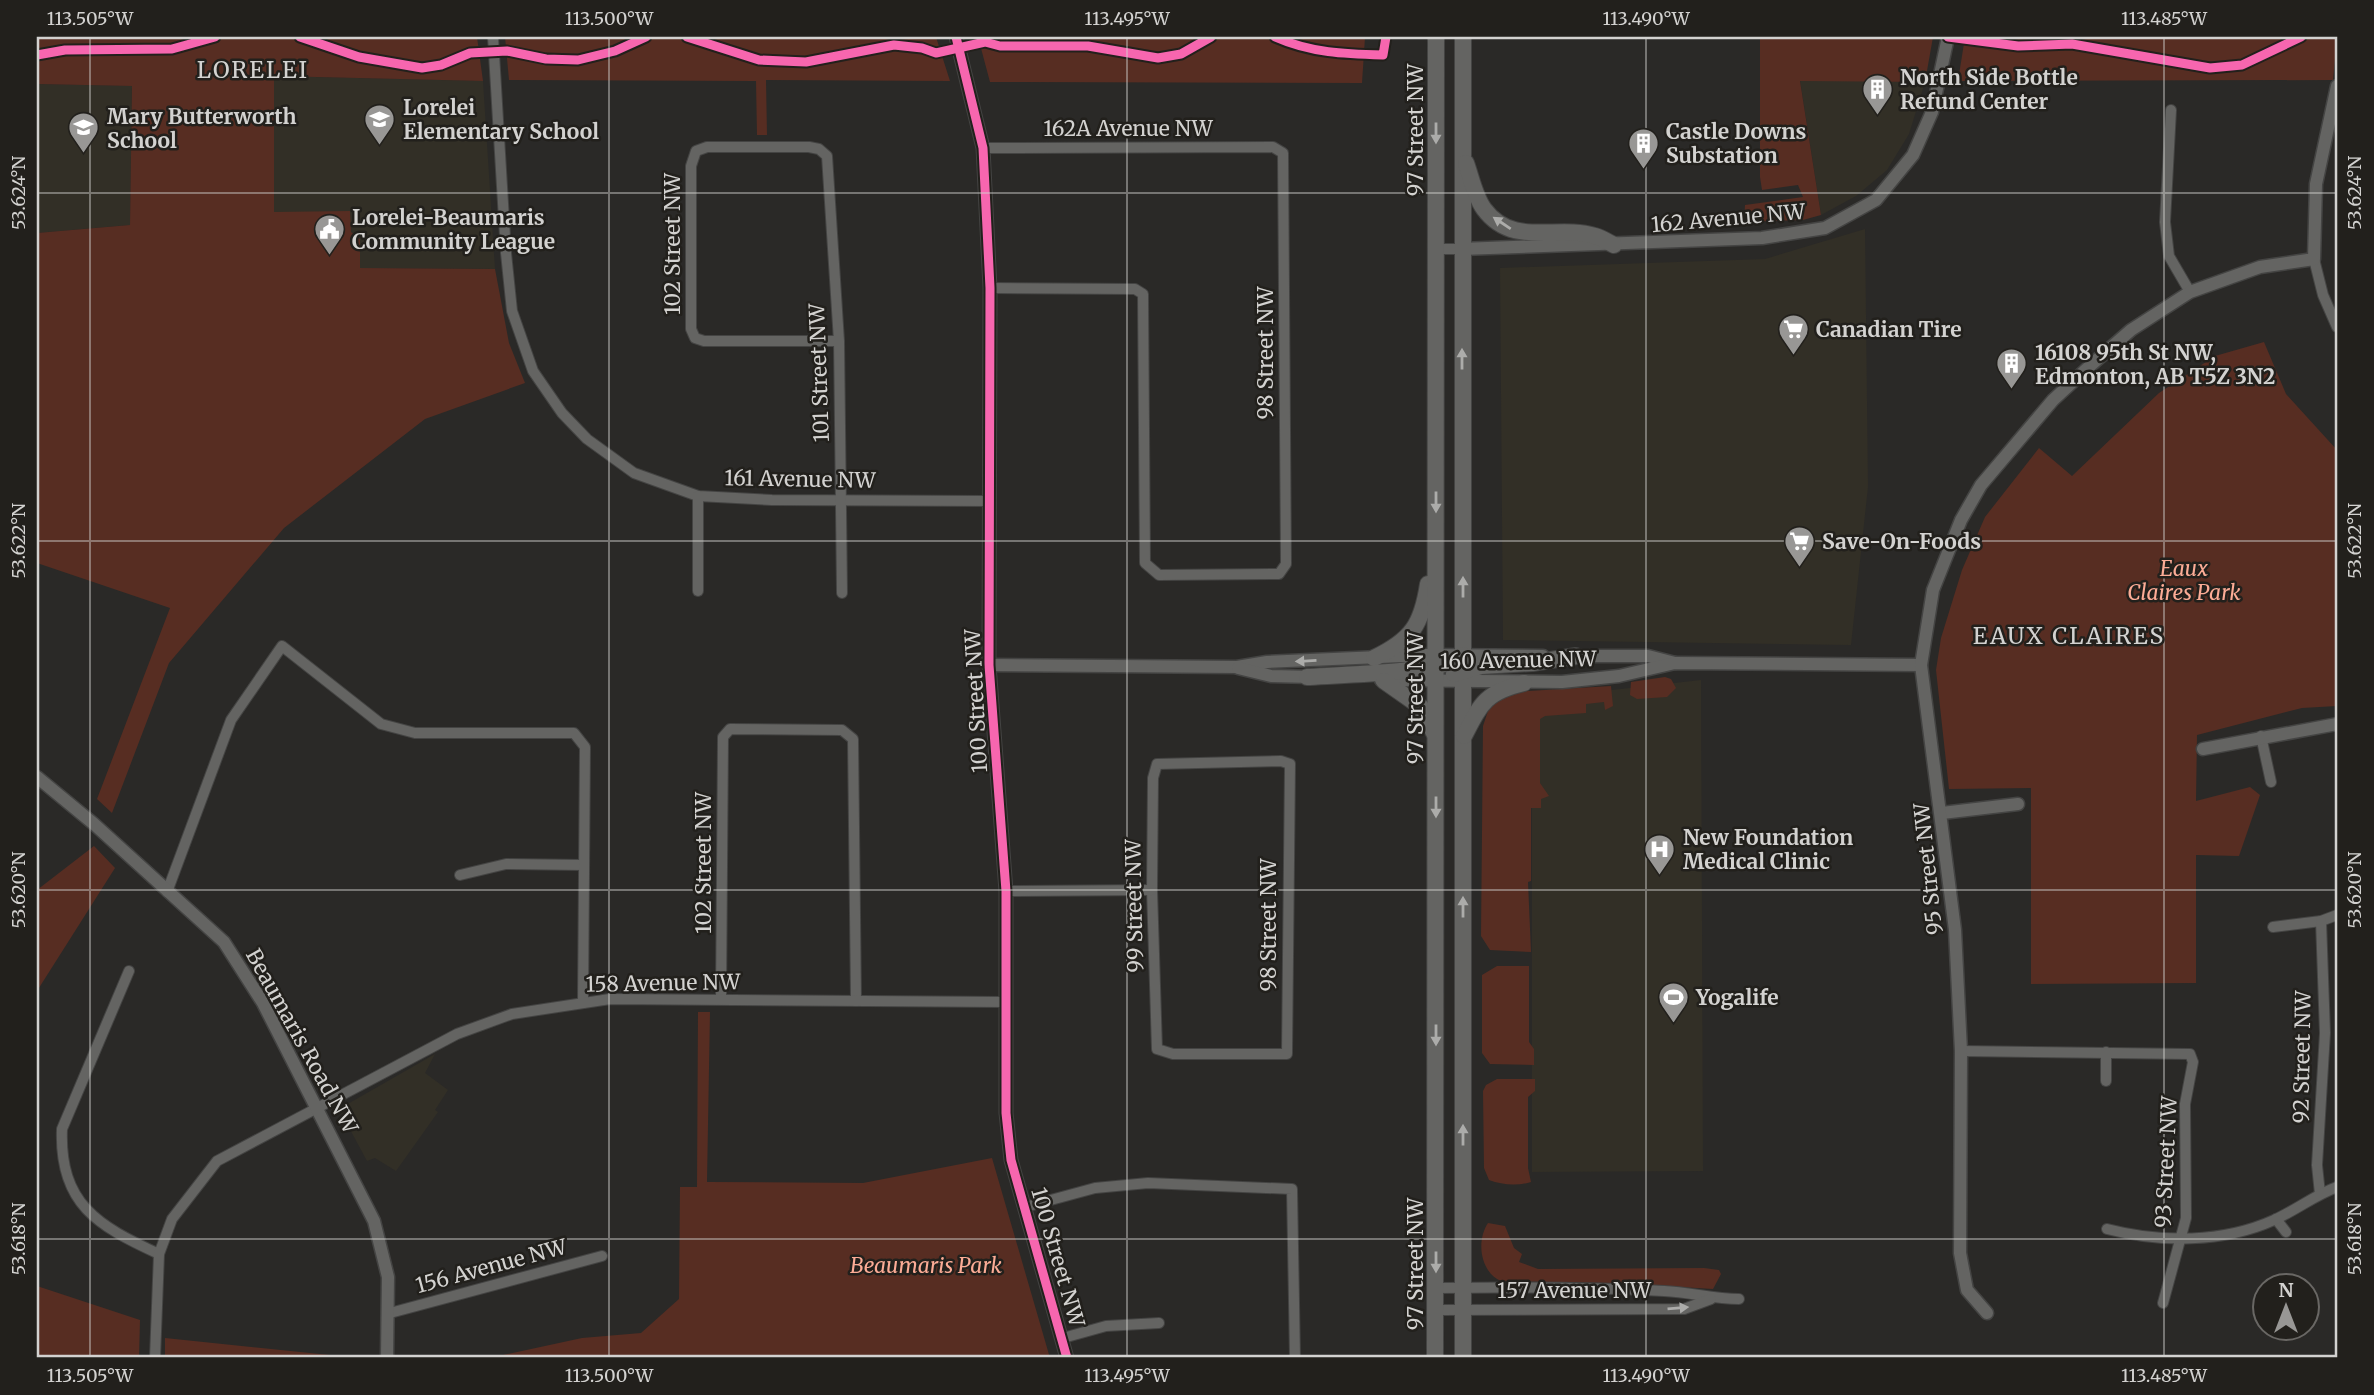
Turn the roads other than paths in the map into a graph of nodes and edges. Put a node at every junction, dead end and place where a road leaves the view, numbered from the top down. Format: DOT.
graph roads {
  1 [pos="493,37"];
  2 [pos="956,37"];
  3 [pos="1436,37"];
  4 [pos="1463,37"];
  5 [pos="1948,37"];
  6 [pos="2337,86"];
  7 [pos="2171,110"];
  8 [pos="1273,147"];
  9 [pos="983,148"];
  10 [pos="696,151"];
  11 [pos="1462,154"];
  12 [pos="1615,245"];
  13 [pos="1436,249"];
  14 [pos="1461,249"];
  15 [pos="2314,259"];
  16 [pos="990,288"];
  17 [pos="2190,292"];
  18 [pos="2337,327"];
  19 [pos="839,341"];
  20 [pos="698,496"];
  21 [pos="841,500"];
  22 [pos="990,501"];
  23 [pos="1436,540"];
  24 [pos="698,591"];
  25 [pos="842,593"];
  26 [pos="1576,656"];
  27 [pos="1374,658"];
  28 [pos="1675,663"];
  29 [pos="989,665"];
  30 [pos="1921,665"];
  31 [pos="1237,667"];
  32 [pos="1436,668"];
  33 [pos="1463,669"];
  34 [pos="1307,677"];
  35 [pos="1384,681"];
  36 [pos="1524,683"];
  37 [pos="2337,724"];
  38 [pos="2261,736"];
  39 [pos="1463,738"];
  40 [pos="1437,739"];
  41 [pos="2203,749"];
  42 [pos="1157,764"];
  43 [pos="37,777"];
  44 [pos="2271,782"];
  45 [pos="2018,804"];
  46 [pos="1942,813"];
  47 [pos="583,865"];
  48 [pos="460,875"];
  49 [pos="1152,890"];
  50 [pos="1006,891"];
  51 [pos="167,892"];
  52 [pos="2337,915"];
  53 [pos="2321,921"];
  54 [pos="2273,927"];
  55 [pos="129,971"];
  56 [pos="721,999"];
  57 [pos="856,1001"];
  58 [pos="1005,1002"];
  59 [pos="583,1003"];
  60 [pos="1157,1049"];
  61 [pos="1961,1051"];
  62 [pos="2106,1052"];
  63 [pos="2106,1081"];
  64 [pos="318,1105"];
  65 [pos="2337,1187"];
  66 [pos="2320,1194"];
  67 [pos="1025,1207"];
  68 [pos="2276,1219"];
  69 [pos="2108,1229"];
  70 [pos="2286,1232"];
  71 [pos="2182,1239"];
  72 [pos="159,1254"];
  73 [pos="602,1256"];
  74 [pos="1436,1288"];
  75 [pos="1463,1288"];
  76 [pos="1711,1299"];
  77 [pos="1739,1299"];
  78 [pos="2163,1303"];
  79 [pos="1436,1310"];
  80 [pos="1463,1310"];
  81 [pos="390,1313"];
  82 [pos="1987,1313"];
  83 [pos="1159,1323"];
  84 [pos="1063,1338"];
  85 [pos="155,1358"];
  86 [pos="387,1358"];
  87 [pos="1067,1358"];
  88 [pos="1295,1358"];
  89 [pos="1435,1358"];
  90 [pos="1463,1358"];
  1 -- 20 [label="street, 161 Avenue NW"];
  2 -- 9 [label="street, 100 Street NW"];
  3 -- 13 [label="main road, 97 Street NW, one-way"];
  4 -- 11 [label="main road"];
  5 -- 12 [label="street, 162 Avenue NW"];
  6 -- 15 [label="street"];
  7 -- 17 [label="street"];
  8 -- 9 [label="street, 162A Avenue NW"];
  8 -- 16 [label="street, 98 Street NW"];
  9 -- 16 [label="street, 100 Street NW"];
  10 -- 19 [label="street, 101 Street NW"];
  10 -- 19 [label="street, 102 Street NW"];
  12 -- 11 [label="main road, one-way"];
  11 -- 14 [label="main road"];
  12 -- 14 [label="street, 162 Avenue NW"];
  13 -- 14 [label="street, 162 Avenue NW"];
  13 -- 23 [label="main road, 97 Street NW, one-way"];
  33 -- 14 [label="main road, one-way"];
  15 -- 17 [label="street"];
  15 -- 18 [label="street"];
  16 -- 22 [label="street, 100 Street NW"];
  17 -- 30 [label="street, 95 Street NW"];
  19 -- 21 [label="street, 101 Street NW"];
  20 -- 21 [label="street, 161 Avenue NW"];
  20 -- 24 [label="street"];
  21 -- 22 [label="street, 161 Avenue NW"];
  21 -- 25 [label="street, 101 Street NW"];
  22 -- 29 [label="street, 100 Street NW"];
  23 -- 27 [label="main road"];
  23 -- 32 [label="main road, 97 Street NW"];
  26 -- 28 [label="street, 160 Avenue NW"];
  26 -- 33 [label="main road"];
  27 -- 31 [label="street, 160 Avenue NW, one-way"];
  27 -- 32 [label="street, 160 Avenue NW"];
  28 -- 30 [label="street, 160 Avenue NW"];
  28 -- 36 [label="street, 160 Avenue NW"];
  29 -- 31 [label="street, 160 Avenue NW"];
  29 -- 50 [label="street, 100 Street NW"];
  30 -- 46 [label="street, 95 Street NW"];
  31 -- 34 [label="street, 160 Avenue NW"];
  32 -- 33 [label="street, 160 Avenue NW"];
  32 -- 33 [label="main road"];
  32 -- 34 [label="main road"];
  32 -- 35 [label="street, 160 Avenue NW"];
  32 -- 40 [label="main road, 97 Street NW"];
  33 -- 36 [label="street, 160 Avenue NW"];
  33 -- 39 [label="main road"];
  34 -- 35 [label="street, 160 Avenue NW"];
  35 -- 40 [label="main road"];
  36 -- 39 [label="main road"];
  37 -- 38 [label="street"];
  38 -- 41 [label="street"];
  38 -- 44 [label="street"];
  75 -- 39 [label="main road, one-way"];
  40 -- 74 [label="main road, 97 Street NW, one-way"];
  42 -- 49 [label="street, 99 Street NW"];
  42 -- 60 [label="street, 98 Street NW"];
  43 -- 51 [label="street, Beaumaris Road NW"];
  45 -- 46 [label="street"];
  46 -- 61 [label="street, 95 Street NW"];
  47 -- 48 [label="street"];
  47 -- 51 [label="street"];
  47 -- 59 [label="street"];
  49 -- 50 [label="street"];
  49 -- 60 [label="street, 99 Street NW"];
  50 -- 58 [label="street, 100 Street NW"];
  51 -- 64 [label="street, Beaumaris Road NW"];
  52 -- 53 [label="street"];
  53 -- 54 [label="street"];
  53 -- 66 [label="street, 92 Street NW"];
  55 -- 72 [label="street"];
  56 -- 57 [label="street, 158 Avenue NW"];
  56 -- 57 [label="street, 102 Street NW"];
  56 -- 59 [label="street, 158 Avenue NW"];
  57 -- 58 [label="street, 158 Avenue NW"];
  58 -- 67 [label="street, 100 Street NW"];
  59 -- 64 [label="street, 158 Avenue NW"];
  61 -- 62 [label="street"];
  61 -- 82 [label="street, 95 Street NW"];
  62 -- 63 [label="street"];
  62 -- 71 [label="street, 93 Street NW"];
  64 -- 72 [label="street, 158 Avenue NW"];
  64 -- 81 [label="street, Beaumaris Road NW"];
  65 -- 66 [label="street"];
  66 -- 68 [label="street"];
  67 -- 84 [label="street, 100 Street NW"];
  67 -- 88 [label="street"];
  68 -- 70 [label="street"];
  68 -- 71 [label="street"];
  69 -- 71 [label="street"];
  71 -- 78 [label="street, 93 Street NW"];
  72 -- 85 [label="street, 158 Avenue NW"];
  73 -- 81 [label="street, 156 Avenue NW"];
  74 -- 75 [label="street, 157 Avenue NW"];
  74 -- 79 [label="main road, 97 Street NW"];
  75 -- 76 [label="street, 157 Avenue NW"];
  75 -- 80 [label="main road"];
  76 -- 77 [label="street, 157 Avenue NW"];
  80 -- 76 [label="street, 157 Avenue NW, one-way"];
  79 -- 80 [label="street, 157 Avenue NW"];
  79 -- 89 [label="main road, 97 Street NW"];
  80 -- 90 [label="main road"];
  81 -- 86 [label="street, Beaumaris Road NW"];
  83 -- 84 [label="street, 100 Street NW"];
  84 -- 87 [label="street, 100 Street NW"];
}
